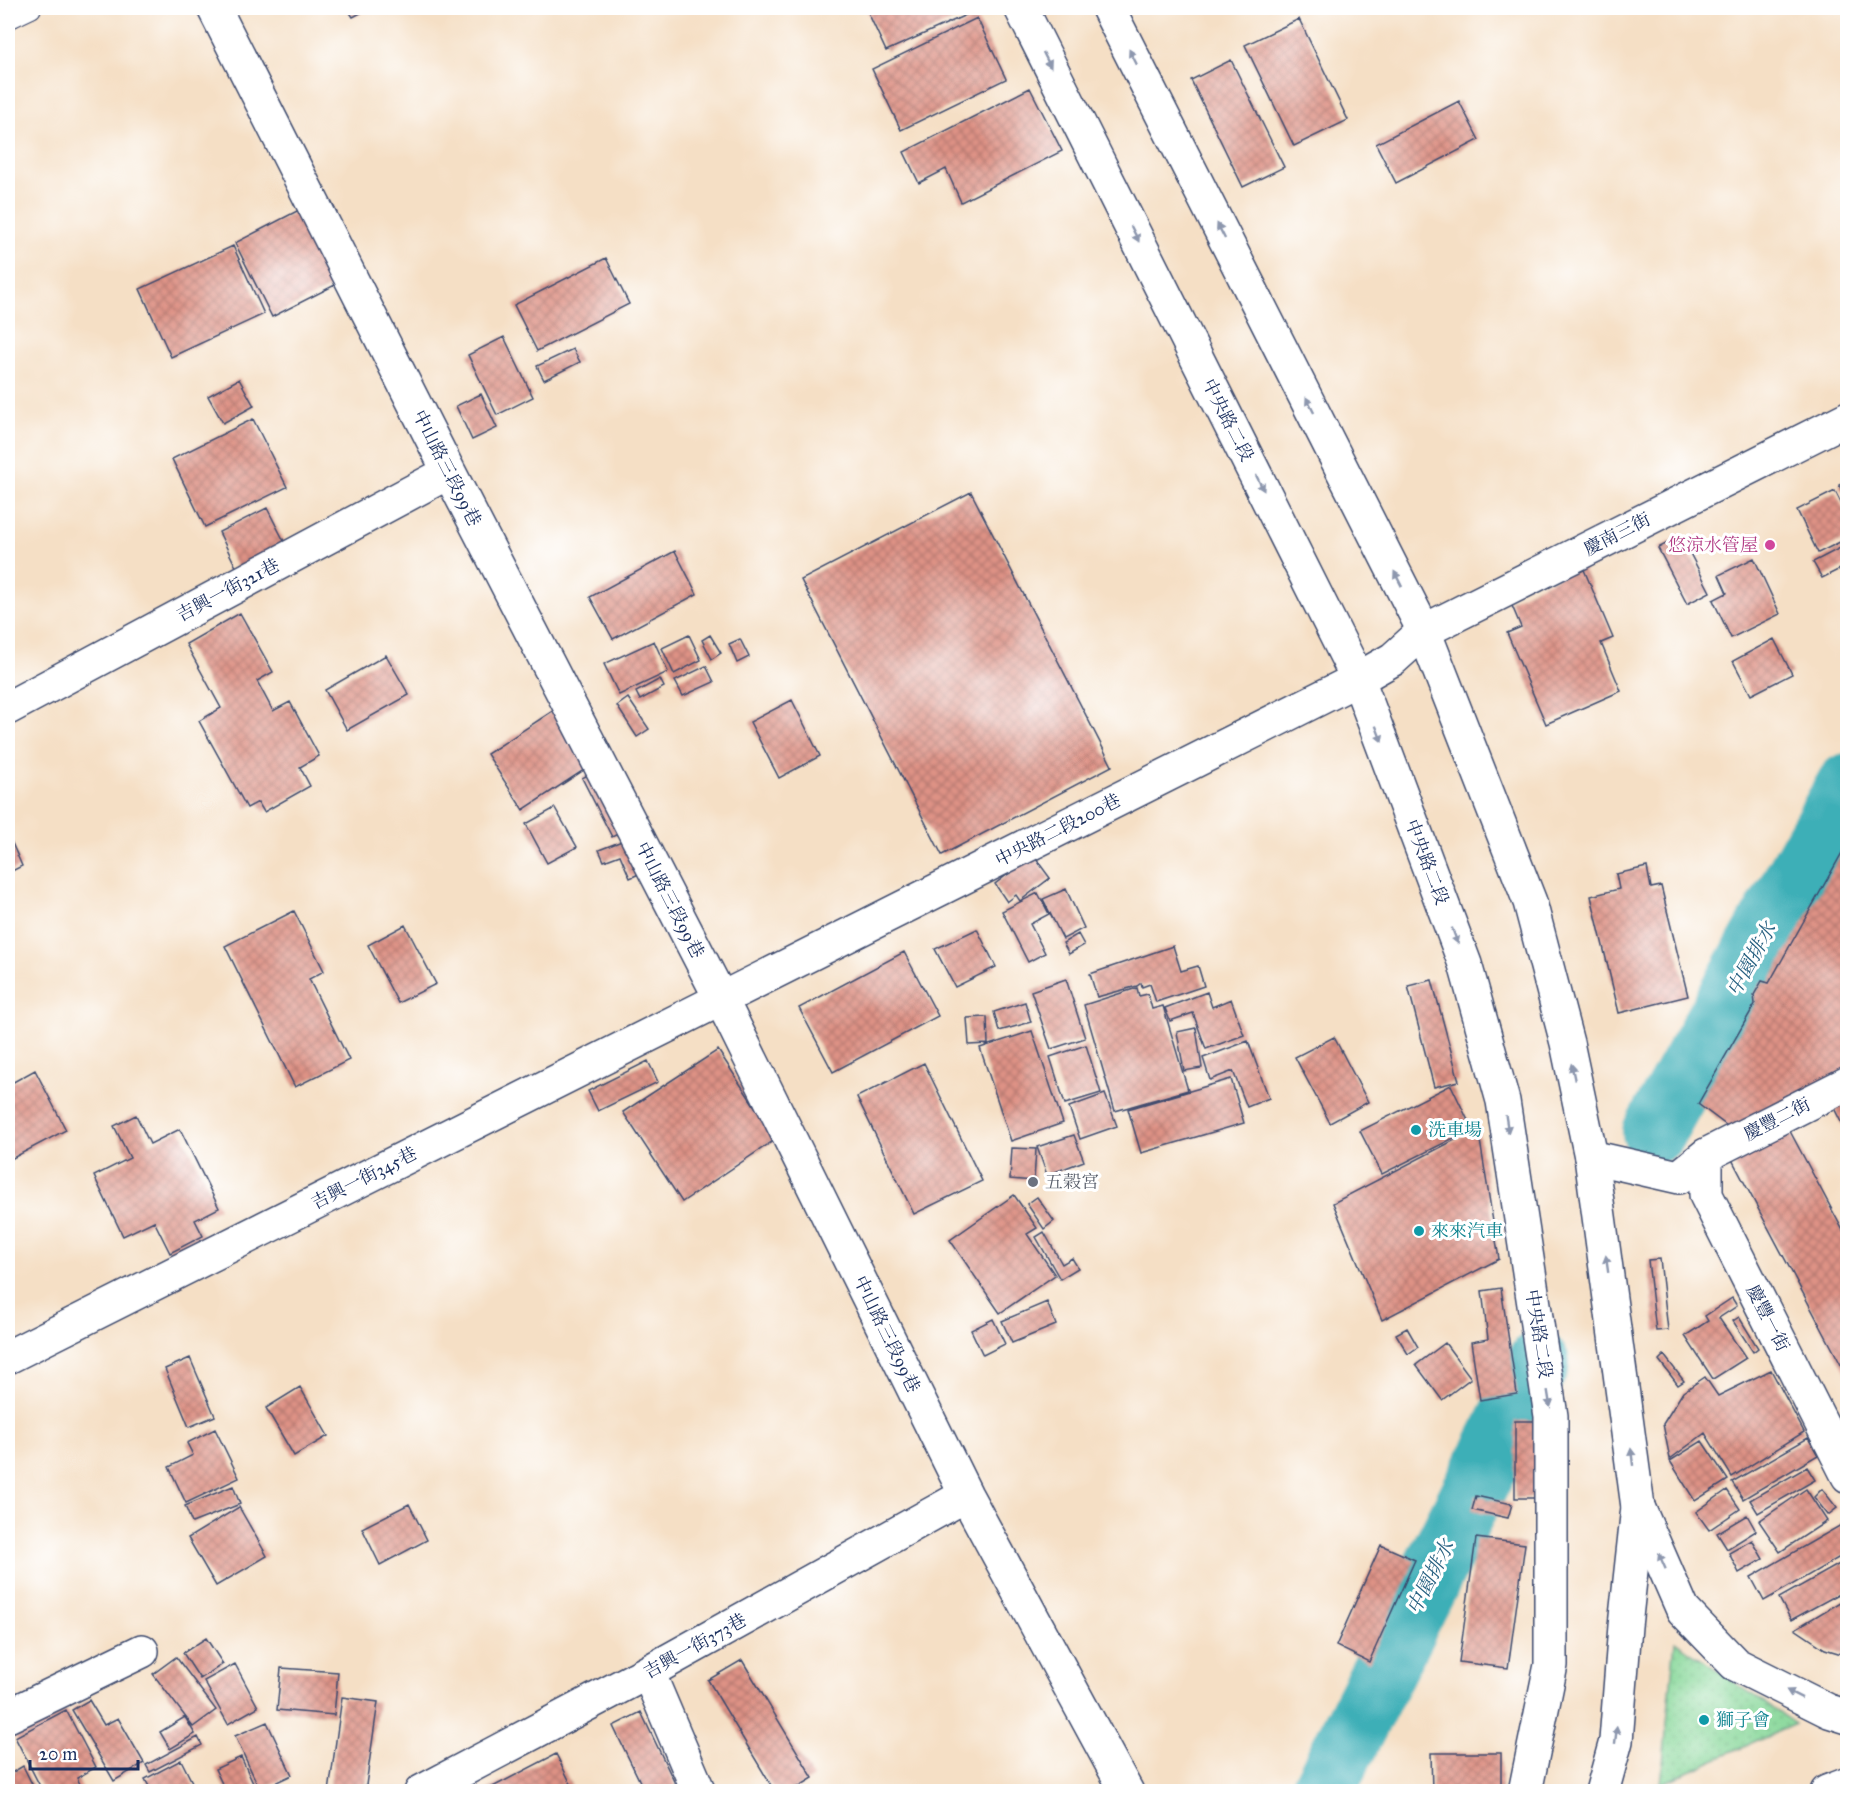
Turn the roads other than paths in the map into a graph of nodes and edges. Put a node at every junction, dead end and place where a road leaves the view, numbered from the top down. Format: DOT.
graph roads {
  1 [pos="31,8"];
  2 [pos="214,8"];
  3 [pos="1021,8"];
  4 [pos="1108,8"];
  5 [pos="8,19"];
  6 [pos="1848,418"];
  7 [pos="449,472"];
  8 [pos="1424,631"];
  9 [pos="1393,659"];
  10 [pos="1358,679"];
  11 [pos="8,708"];
  12 [pos="722,999"];
  13 [pos="1848,1083"];
  14 [pos="1706,1155"];
  15 [pos="1592,1157"];
  16 [pos="8,1357"];
  17 [pos="1848,1476"];
  18 [pos="966,1495"];
  19 [pos="1638,1507"];
  20 [pos="142,1651"];
  21 [pos="648,1672"];
  22 [pos="8,1716"];
  23 [pos="1848,1717"];
  24 [pos="1848,1784"];
  25 [pos="421,1791"];
  26 [pos="699,1791"];
  27 [pos="1127,1791"];
  28 [pos="1525,1791"];
  29 [pos="1602,1791"];
  30 [pos="1827,1791"];
  1 -- 5 [label="lane"];
  2 -- 7 [label="street, 中山路三段99巷"];
  3 -- 10 [label="street, 中央路二段, one-way"];
  8 -- 4 [label="street, one-way"];
  6 -- 8 [label="street, 慶南三街"];
  7 -- 11 [label="street, 吉興一街321巷"];
  7 -- 12 [label="street, 中山路三段99巷"];
  8 -- 9 [label="street, 慶南三街"];
  15 -- 8 [label="street, one-way"];
  9 -- 10 [label="street, 中央路二段200巷"];
  10 -- 12 [label="street, 中央路二段200巷"];
  10 -- 28 [label="street, 中央路二段, one-way"];
  12 -- 16 [label="street, 吉興一街345巷"];
  12 -- 18 [label="street, 中山路三段99巷"];
  13 -- 14 [label="street, 慶豐二街"];
  14 -- 15 [label="street, 慶豐二街"];
  14 -- 17 [label="street, 慶豐一街"];
  19 -- 15 [label="street, one-way"];
  18 -- 21 [label="street, 吉興一街373巷"];
  18 -- 27 [label="street, 中山路三段99巷"];
  23 -- 19 [label="street, one-way"];
  29 -- 19 [label="street, one-way"];
  20 -- 22 [label="street"];
  21 -- 25 [label="street, 吉興一街373巷"];
  21 -- 26 [label="street"];
  24 -- 30 [label="street"];
}
